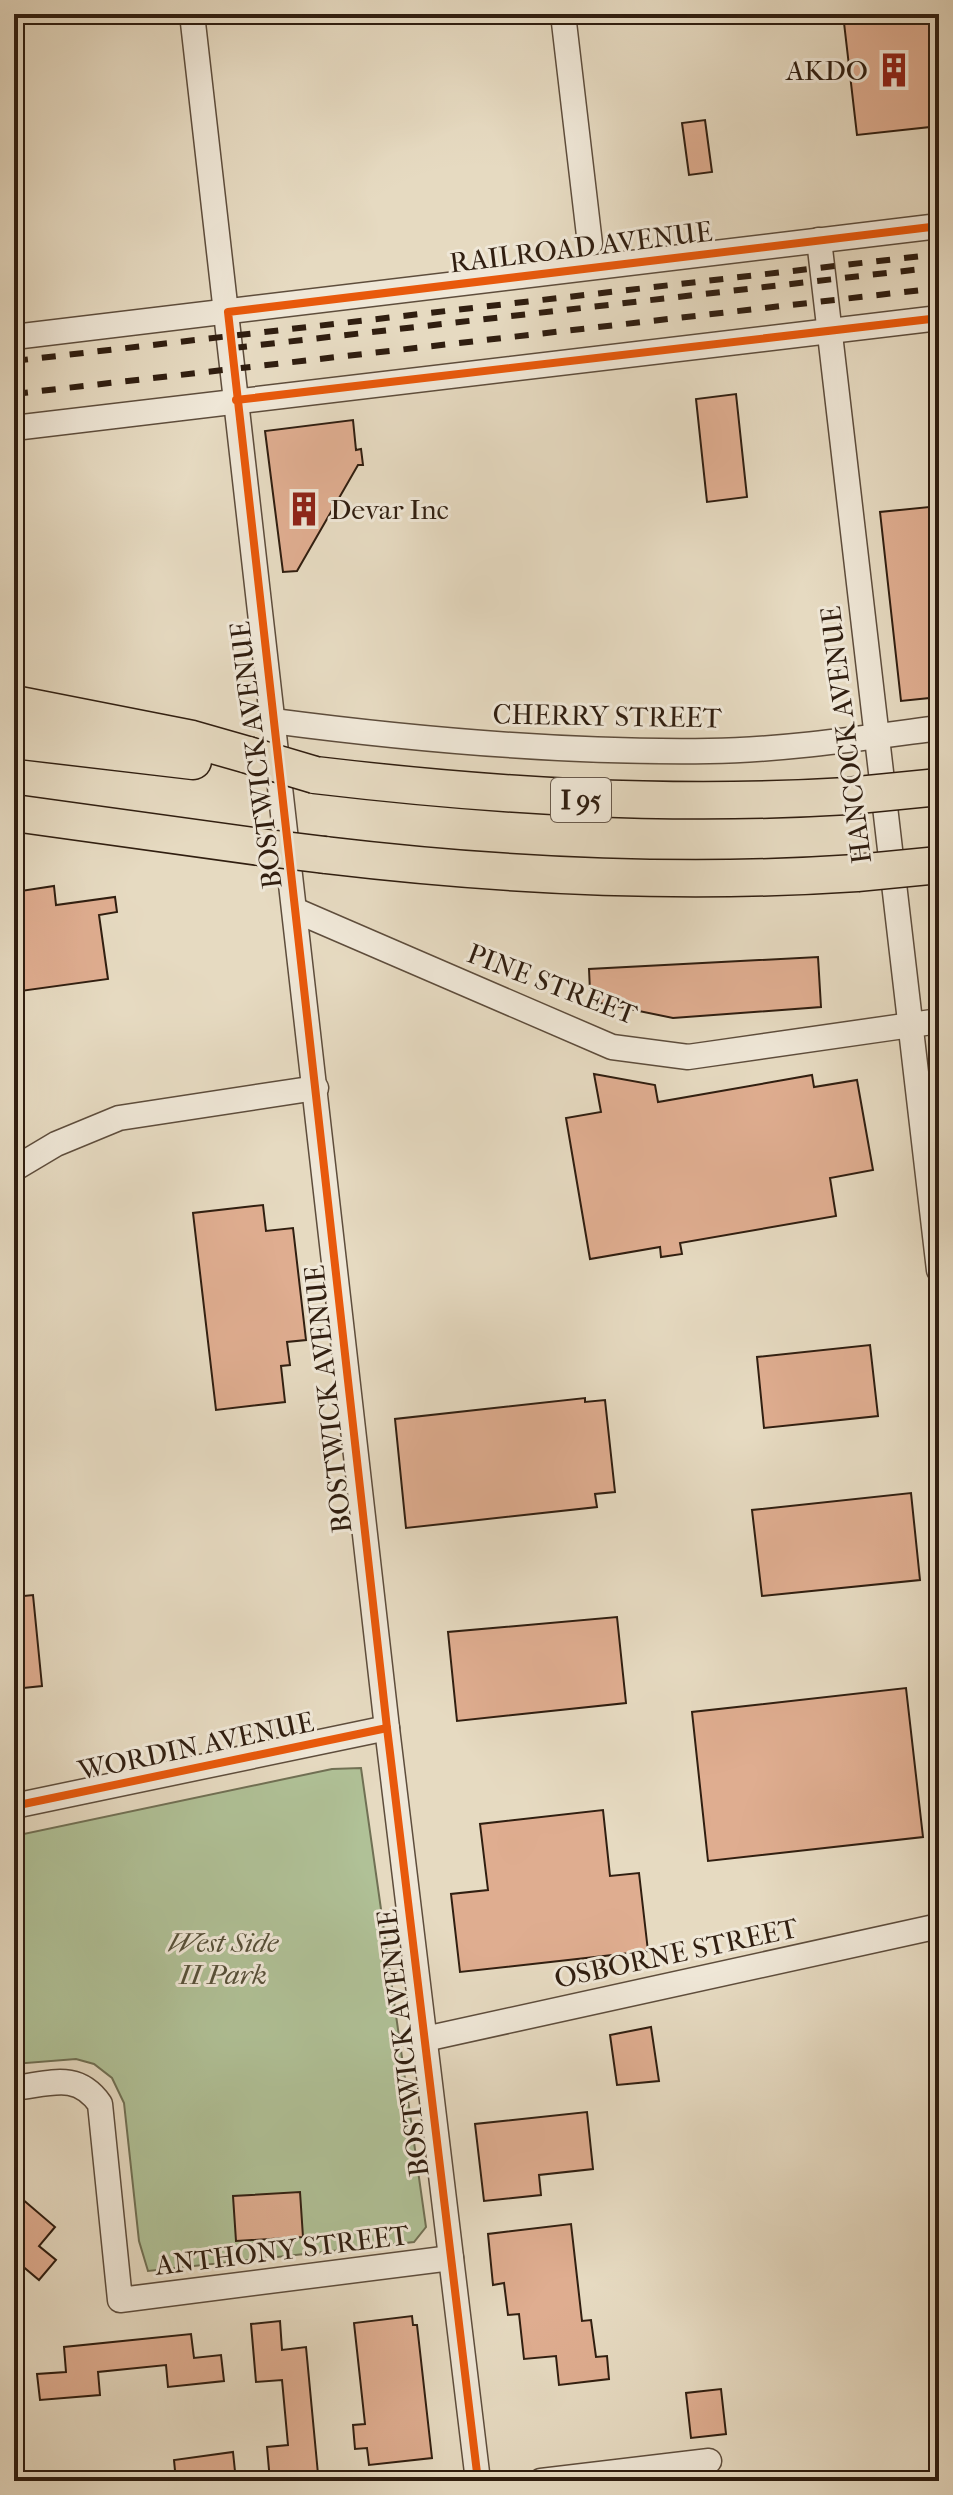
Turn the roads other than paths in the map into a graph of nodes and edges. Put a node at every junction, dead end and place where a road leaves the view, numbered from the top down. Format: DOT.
graph roads {
  1 [pos="192,14"];
  2 [pos="563,14"];
  3 [pos="939,226"];
  4 [pos="819,240"];
  5 [pos="590,244"];
  6 [pos="228,312"];
  7 [pos="939,318"];
  8 [pos="828,331"];
  9 [pos="14,337"];
  10 [pos="236,400"];
  11 [pos="14,428"];
  12 [pos="14,704"];
  13 [pos="273,721"];
  14 [pos="939,728"];
  15 [pos="876,737"];
  16 [pos="14,740"];
  17 [pos="249,761"];
  18 [pos="939,787"];
  19 [pos="14,813"];
  20 [pos="14,839"];
  21 [pos="260,847"];
  22 [pos="939,865"];
  23 [pos="297,911"];
  24 [pos="939,1021"];
  25 [pos="913,1024"];
  26 [pos="316,1088"];
  27 [pos="14,1169"];
  28 [pos="939,1270"];
  29 [pos="387,1728"];
  30 [pos="14,1806"];
  31 [pos="939,1926"];
  32 [pos="425,2039"];
  33 [pos="14,2088"];
  34 [pos="451,2258"];
  35 [pos="709,2461"];
  36 [pos="478,2481"];
  37 [pos="541,2481"];
  1 -- 6 [label="street, BOSTWICK AVENUE"];
  2 -- 5 [label="street"];
  3 -- 4 [label="street, RAILROAD AVENUE"];
  4 -- 6 [label="street, RAILROAD AVENUE"];
  4 -- 8 [label="street, HANCOCK AVENUE"];
  6 -- 9 [label="street, RAILROAD AVENUE"];
  6 -- 10 [label="street, BOSTWICK AVENUE"];
  7 -- 8 [label="street"];
  8 -- 10 [label="street"];
  8 -- 15 [label="street, HANCOCK AVENUE"];
  10 -- 11 [label="street"];
  10 -- 13 [label="street, BOSTWICK AVENUE"];
  12 -- 17 [label="highway"];
  13 -- 15 [label="street, CHERRY STREET"];
  13 -- 23 [label="street, BOSTWICK AVENUE"];
  14 -- 15 [label="street, CHERRY STREET"];
  15 -- 25 [label="street, HANCOCK AVENUE"];
  16 -- 17 [label="highway"];
  17 -- 18 [label="highway, I 95, bridge"];
  19 -- 21 [label="highway"];
  20 -- 21 [label="highway"];
  21 -- 22 [label="highway, bridge"];
  23 -- 25 [label="street, PINE STREET"];
  23 -- 26 [label="street, BOSTWICK AVENUE"];
  24 -- 25 [label="street, PINE STREET"];
  25 -- 28 [label="street, HANCOCK AVENUE"];
  26 -- 27 [label="street"];
  26 -- 29 [label="street, BOSTWICK AVENUE"];
  29 -- 30 [label="street, WORDIN AVENUE"];
  29 -- 32 [label="street, BOSTWICK AVENUE"];
  31 -- 32 [label="street, OSBORNE STREET"];
  32 -- 34 [label="street, BOSTWICK AVENUE"];
  33 -- 34 [label="street, ANTHONY STREET"];
  34 -- 36 [label="street, BOSTWICK AVENUE"];
  35 -- 37 [label="street"];
}
